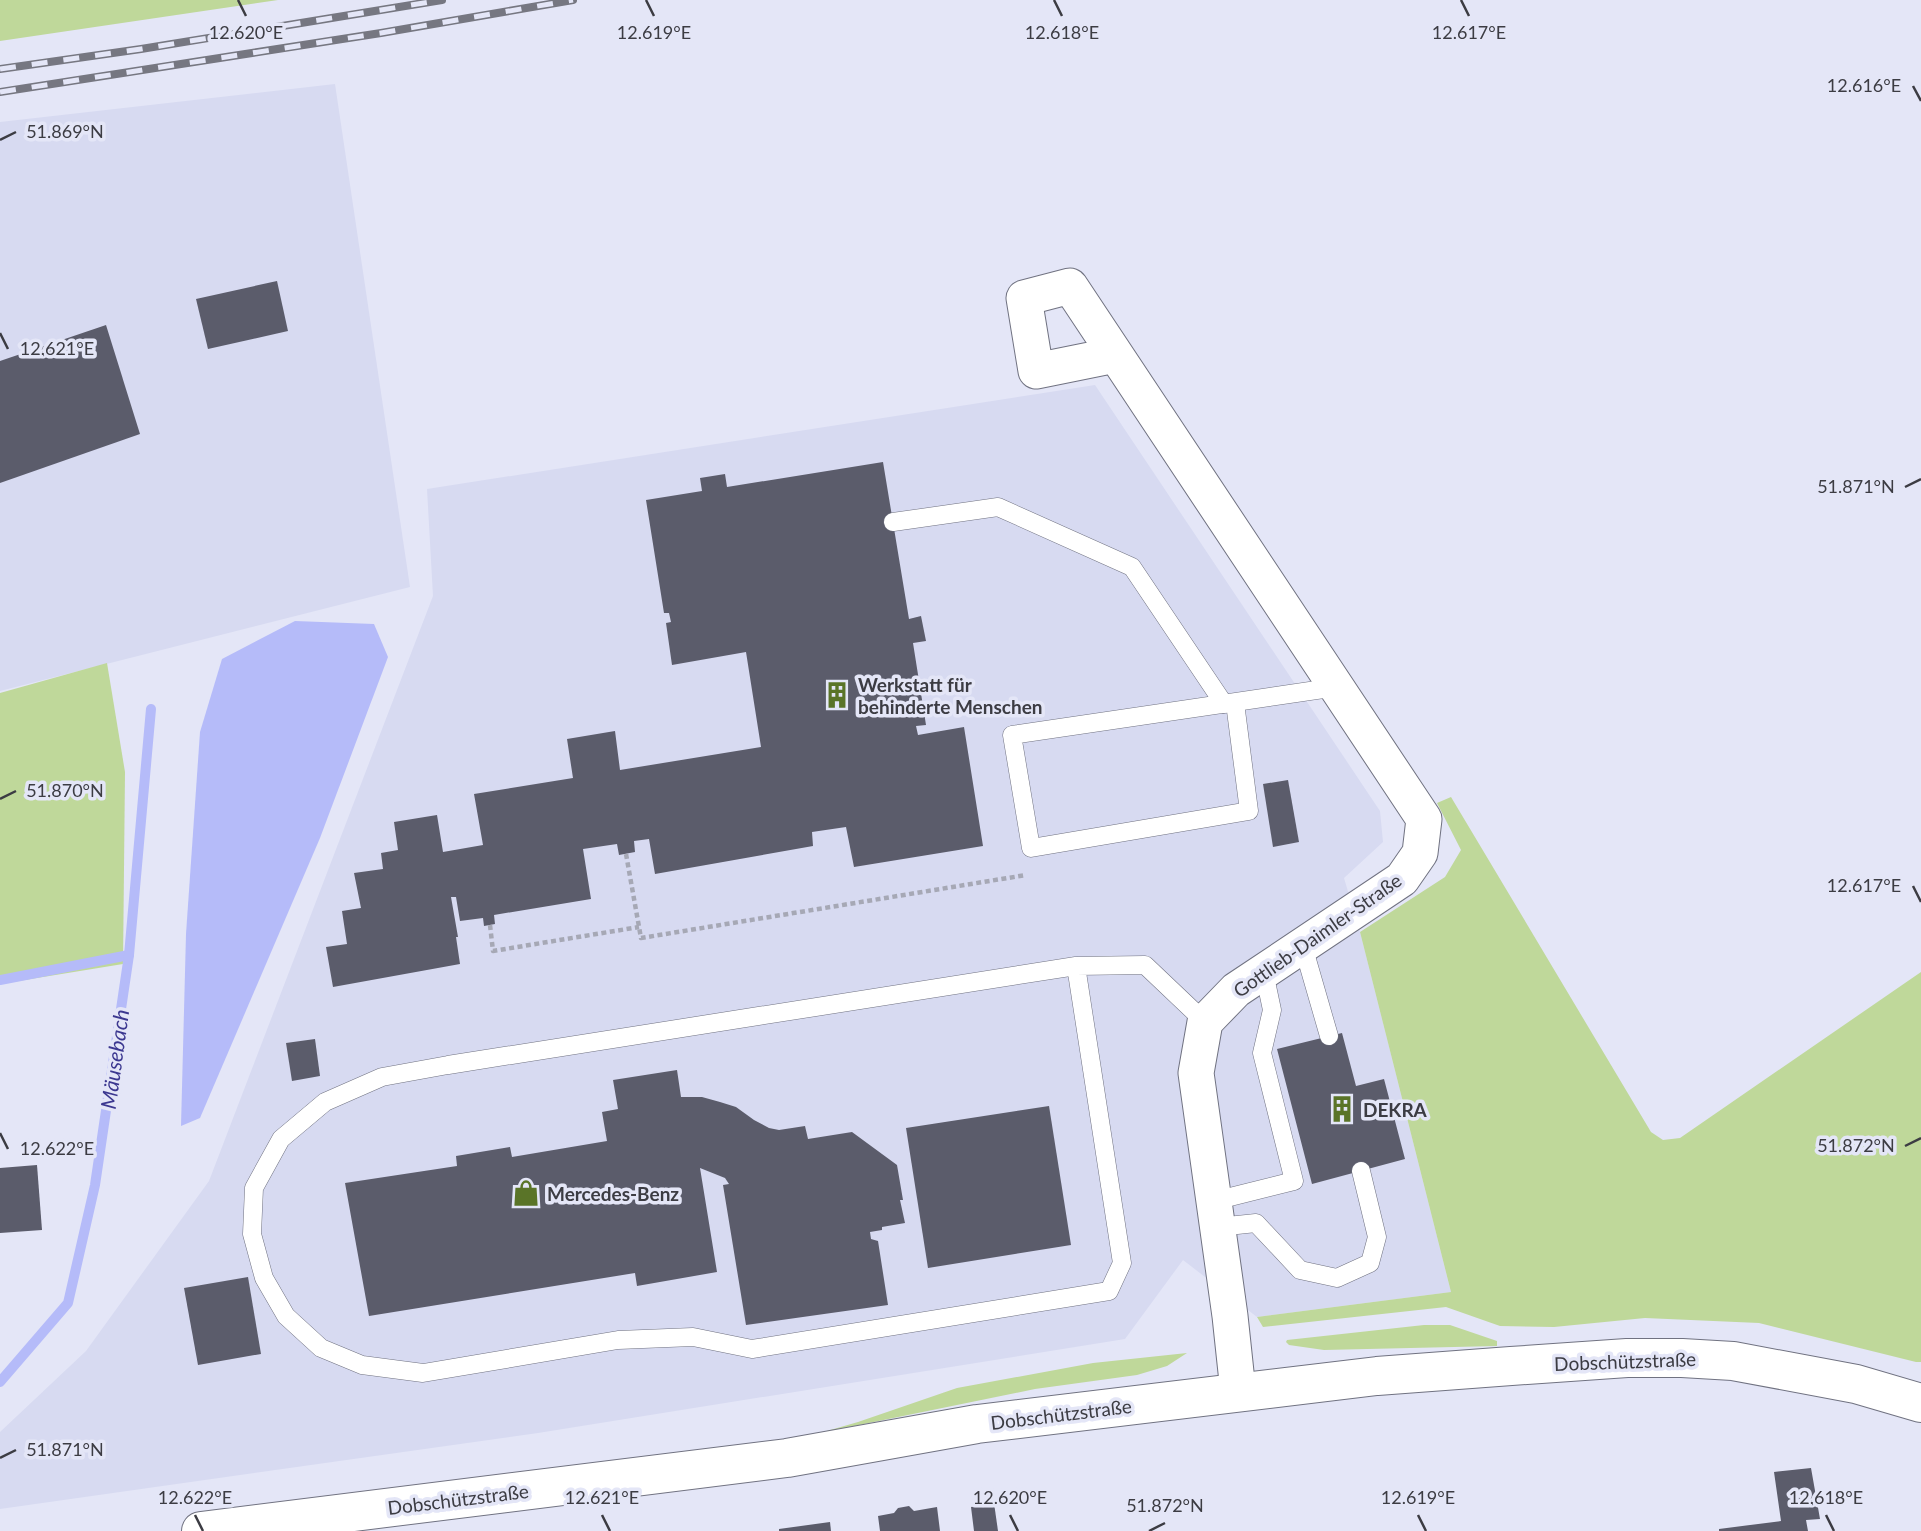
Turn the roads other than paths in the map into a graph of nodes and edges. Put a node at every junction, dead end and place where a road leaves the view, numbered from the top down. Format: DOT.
graph roads {
  1 [pos="1115,355"];
  2 [pos="893,522"];
  3 [pos="1337,687"];
  4 [pos="1229,703"];
  5 [pos="1303,946"];
  6 [pos="1076,966"];
  7 [pos="1265,972"];
  8 [pos="1205,1022"];
  9 [pos="1329,1036"];
  10 [pos="1361,1171"];
  11 [pos="1216,1214"];
  12 [pos="1238,1391"];
  13 [pos="1921,1403"];
  14 [pos="201,1531"];
  1 -- 3 [label="street, Gottlieb-Daimler-Straße"];
  2 -- 4 [label="lane"];
  3 -- 4 [label="lane"];
  3 -- 5 [label="street, Gottlieb-Daimler-Straße"];
  4 -- 4 [label="lane"];
  5 -- 7 [label="street, Gottlieb-Daimler-Straße"];
  5 -- 9 [label="lane"];
  6 -- 6 [label="lane"];
  6 -- 8 [label="lane"];
  7 -- 8 [label="street, Gottlieb-Daimler-Straße"];
  7 -- 11 [label="lane"];
  8 -- 11 [label="street"];
  10 -- 11 [label="lane"];
  11 -- 12 [label="street"];
  12 -- 13 [label="street, Dobschützstraße"];
  12 -- 14 [label="street, Dobschützstraße"];
}
